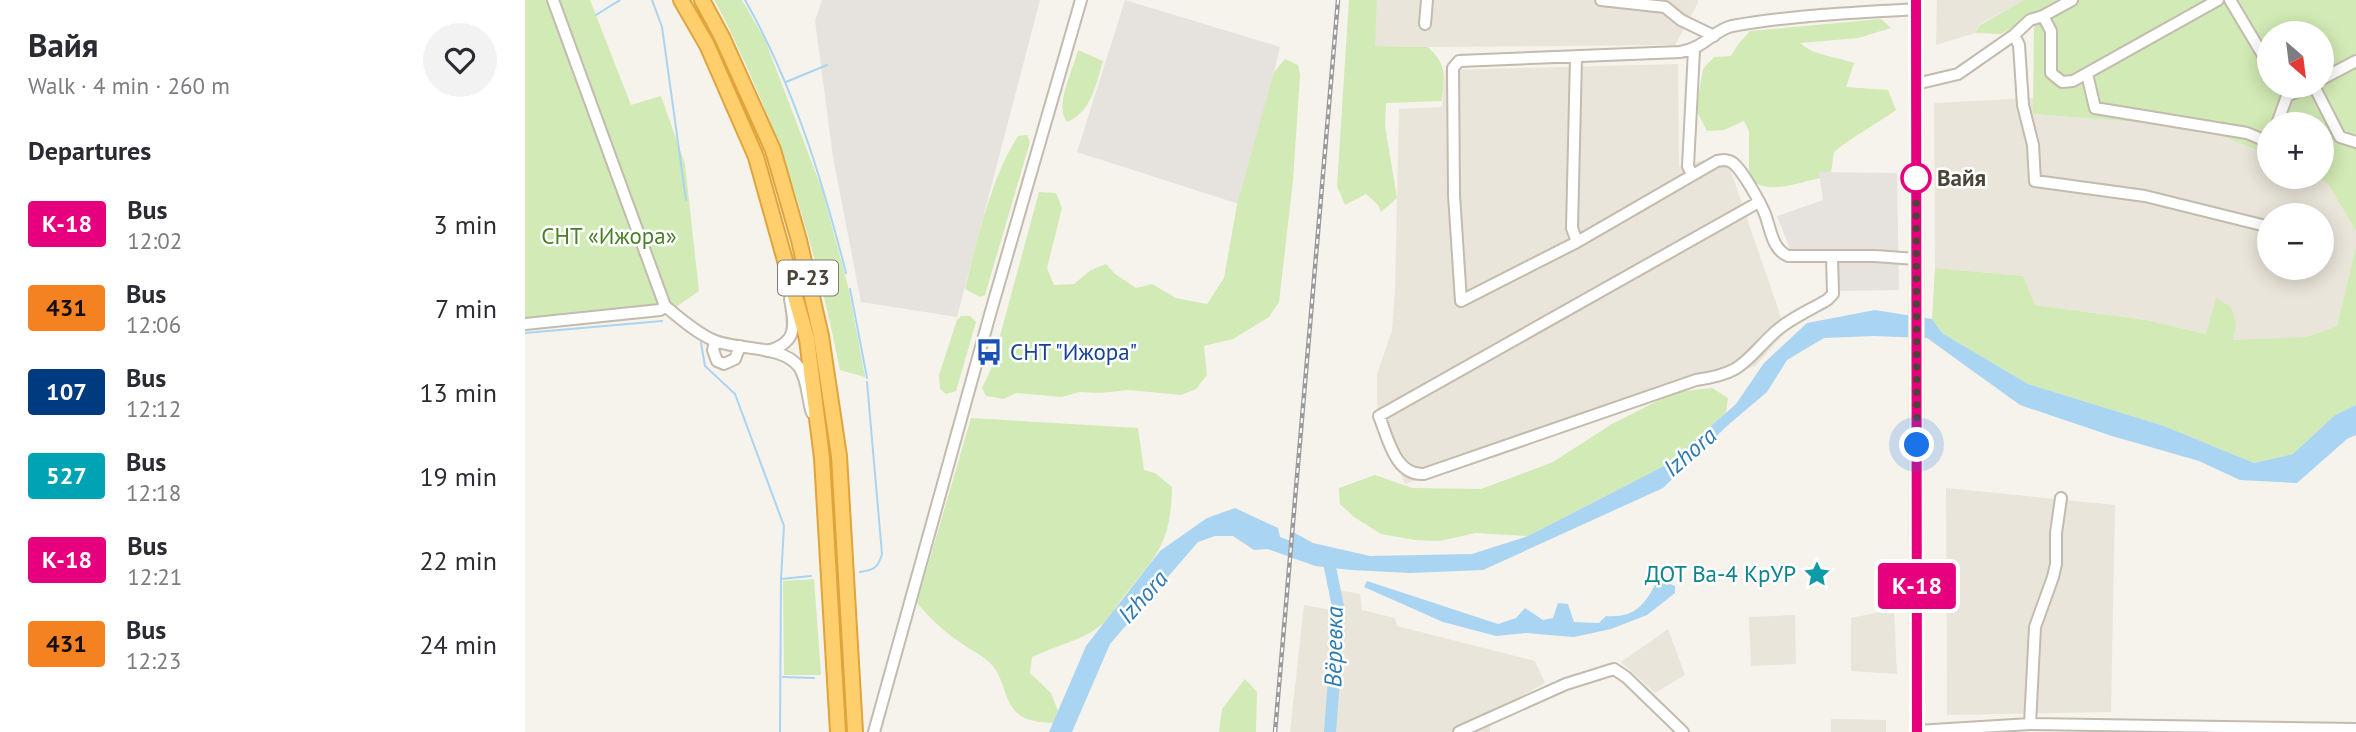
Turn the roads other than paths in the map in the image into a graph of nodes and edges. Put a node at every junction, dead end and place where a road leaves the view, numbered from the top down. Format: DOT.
graph roads {
  1 [pos="553,0"];
  2 [pos="681,0"];
  3 [pos="702,0"];
  4 [pos="1081,0"];
  5 [pos="1427,0"];
  6 [pos="1601,0"];
  7 [pos="1618,0"];
  8 [pos="2072,0"];
  9 [pos="2218,0"];
  10 [pos="2230,0"];
  11 [pos="1916,5"];
  12 [pos="2043,16"];
  13 [pos="1425,24"];
  14 [pos="2014,35"];
  15 [pos="1714,36"];
  16 [pos="2257,45"];
  17 [pos="1694,50"];
  18 [pos="1576,58"];
  19 [pos="2356,61"];
  20 [pos="2335,72"];
  21 [pos="2087,74"];
  22 [pos="1916,84"];
  23 [pos="2319,98"];
  24 [pos="2257,137"];
  25 [pos="2356,142"];
  26 [pos="1692,176"];
  27 [pos="1759,202"];
  28 [pos="2257,224"];
  29 [pos="1577,242"];
  30 [pos="1832,256"];
  31 [pos="1916,259"];
  32 [pos="792,281"];
  33 [pos="665,306"];
  34 [pos="525,324"];
  35 [pos="715,341"];
  36 [pos="740,346"];
  37 [pos="767,351"];
  38 [pos="819,425"];
  39 [pos="2061,498"];
  40 [pos="2030,724"];
  41 [pos="2356,729"];
  42 [pos="1917,731"];
  43 [pos="838,732"];
  44 [pos="856,732"];
  45 [pos="874,732"];
  46 [pos="1459,732"];
  47 [pos="1683,732"];
  1 -- 33 [label="street"];
  2 -- 32 [label="highway, Р-23"];
  3 -- 44 [label="highway, Р-23"];
  4 -- 45 [label="street"];
  5 -- 13 [label="street"];
  6 -- 7 [label="street"];
  7 -- 15 [label="street"];
  8 -- 12 [label="street"];
  9 -- 21 [label="street"];
  10 -- 16 [label="street"];
  11 -- 15 [label="street"];
  11 -- 22 [label="main road"];
  12 -- 14 [label="street"];
  12 -- 21 [label="street"];
  14 -- 22 [label="street"];
  14 -- 28 [label="street"];
  15 -- 17 [label="street"];
  17 -- 18 [label="street"];
  17 -- 26 [label="street"];
  18 -- 29 [label="street"];
  18 -- 29 [label="street"];
  19 -- 20 [label="street"];
  21 -- 24 [label="street"];
  22 -- 31 [label="main road"];
  23 -- 25 [label="street"];
  26 -- 27 [label="street"];
  26 -- 29 [label="street"];
  27 -- 30 [label="street"];
  27 -- 30 [label="street"];
  30 -- 31 [label="street"];
  31 -- 42 [label="main road"];
  32 -- 37 [label="street"];
  32 -- 38 [label="highway, Р-23"];
  33 -- 34 [label="street"];
  33 -- 35 [label="street"];
  35 -- 36 [label="street"];
  35 -- 36 [label="street"];
  36 -- 37 [label="street"];
  37 -- 38 [label="street"];
  38 -- 43 [label="highway, Р-23"];
  39 -- 40 [label="street"];
  40 -- 41 [label="street"];
  40 -- 42 [label="street"];
  46 -- 47 [label="street"];
}
